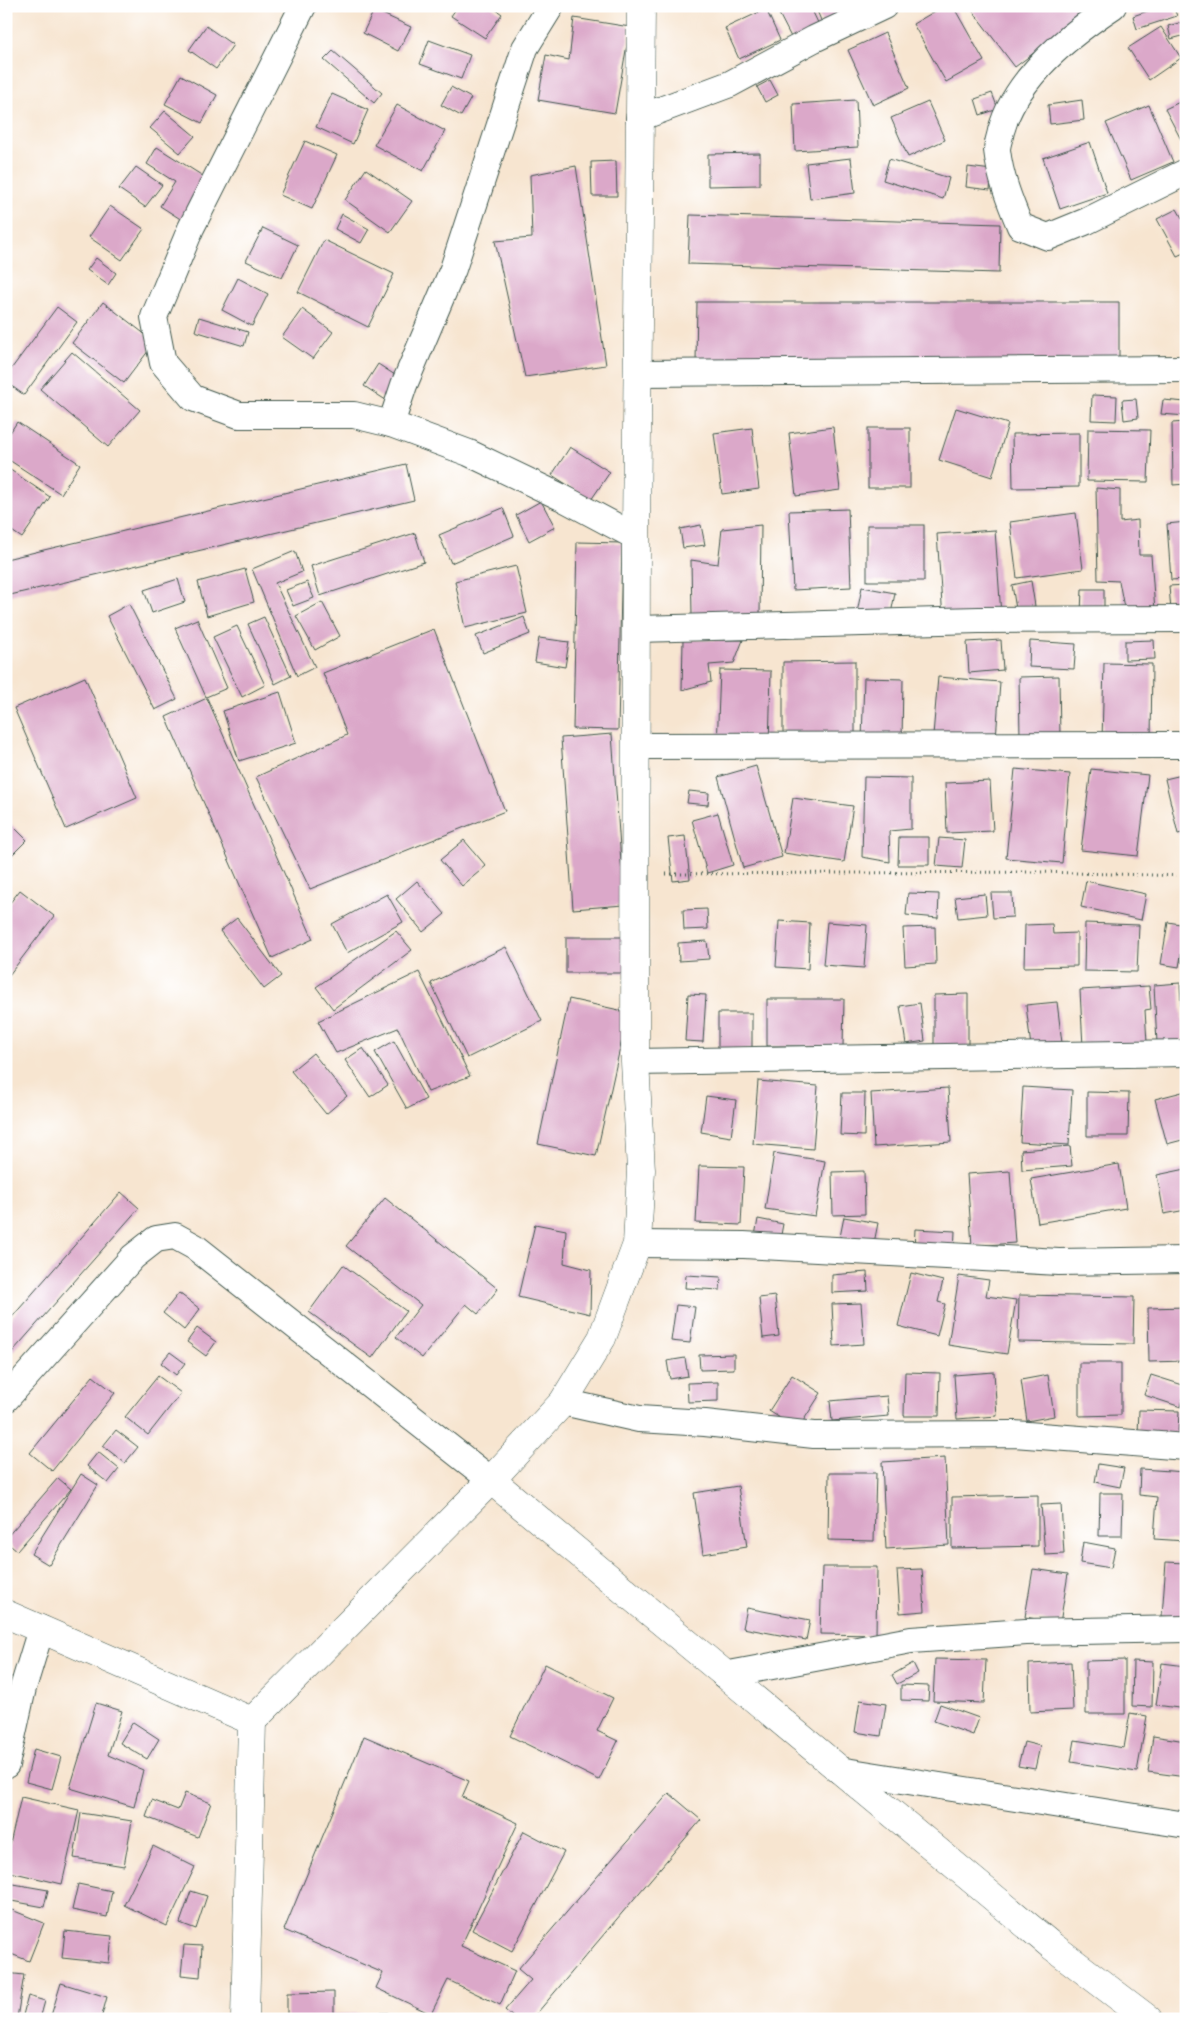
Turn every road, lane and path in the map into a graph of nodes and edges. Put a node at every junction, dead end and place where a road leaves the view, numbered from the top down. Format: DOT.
graph roads {
  1 [pos="303,6"];
  2 [pos="551,6"];
  3 [pos="641,6"];
  4 [pos="884,6"];
  5 [pos="1113,6"];
  6 [pos="639,118"];
  7 [pos="1186,172"];
  8 [pos="1186,368"];
  9 [pos="639,374"];
  10 [pos="391,424"];
  11 [pos="636,537"];
  12 [pos="1186,619"];
  13 [pos="637,629"];
  14 [pos="1186,745"];
  15 [pos="637,746"];
  16 [pos="636,874"];
  17 [pos="1186,876"];
  18 [pos="1186,1053"];
  19 [pos="635,1062"];
  20 [pos="637,1244"];
  21 [pos="1186,1260"];
  22 [pos="6,1399"];
  23 [pos="563,1402"];
  24 [pos="1186,1447"];
  25 [pos="491,1480"];
  26 [pos="6,1614"];
  27 [pos="41,1629"];
  28 [pos="1186,1629"];
  29 [pos="724,1675"];
  30 [pos="252,1720"];
  31 [pos="6,1766"];
  32 [pos="839,1770"];
  33 [pos="1186,1825"];
  34 [pos="245,2019"];
  35 [pos="1148,2019"];
  1 -- 10 [label="street"];
  2 -- 10 [label="street"];
  3 -- 6 [label="street"];
  4 -- 6 [label="street"];
  5 -- 7 [label="street"];
  6 -- 9 [label="street"];
  8 -- 9 [label="street"];
  9 -- 11 [label="street"];
  10 -- 11 [label="street"];
  11 -- 13 [label="street"];
  12 -- 13 [label="street"];
  13 -- 15 [label="street"];
  14 -- 15 [label="street"];
  15 -- 16 [label="street"];
  16 -- 17 [label="path"];
  16 -- 19 [label="street"];
  18 -- 19 [label="street"];
  19 -- 20 [label="street"];
  20 -- 21 [label="street"];
  20 -- 23 [label="street"];
  22 -- 25 [label="street"];
  23 -- 24 [label="street"];
  23 -- 25 [label="street"];
  25 -- 29 [label="street"];
  25 -- 30 [label="street"];
  26 -- 27 [label="street"];
  27 -- 30 [label="street"];
  27 -- 31 [label="street"];
  28 -- 29 [label="street"];
  29 -- 32 [label="street"];
  30 -- 34 [label="street"];
  32 -- 33 [label="street"];
  32 -- 35 [label="street"];
}
